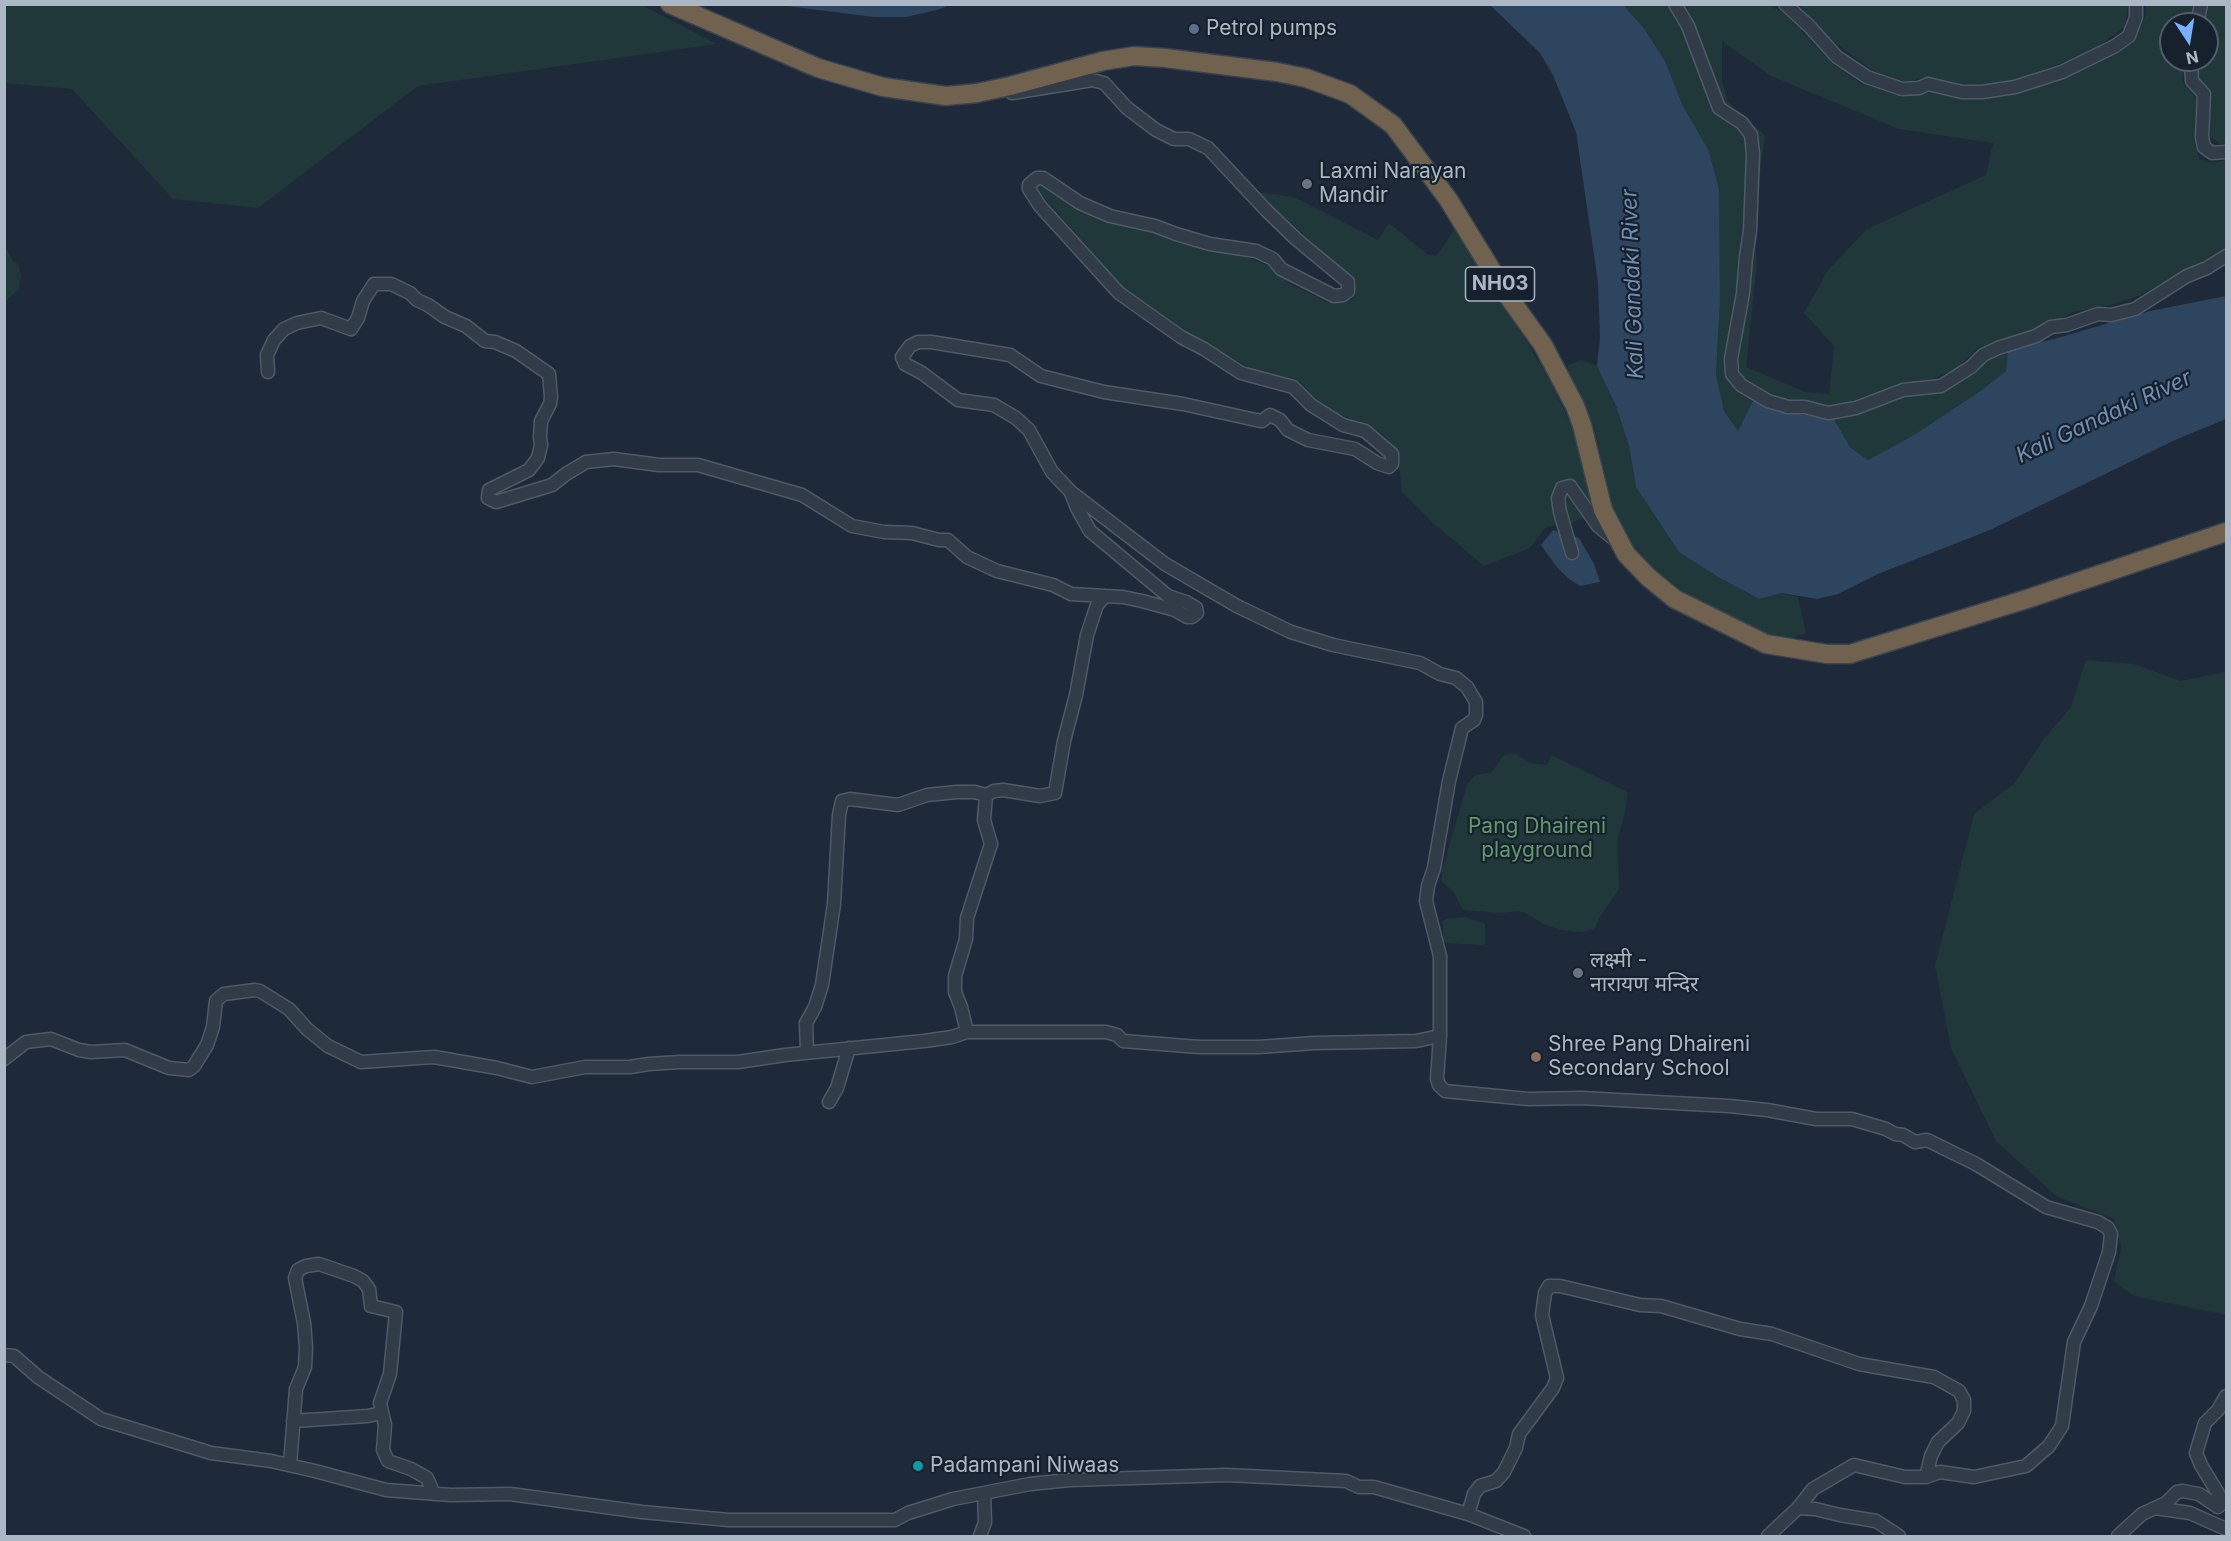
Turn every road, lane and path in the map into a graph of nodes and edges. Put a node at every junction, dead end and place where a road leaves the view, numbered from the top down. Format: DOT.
graph roads {
  1 [pos="670,4"];
  2 [pos="1675,4"];
  3 [pos="1785,4"];
  4 [pos="2136,4"];
  5 [pos="2192,72"];
  6 [pos="1011,86"];
  7 [pos="2226,152"];
  8 [pos="2226,256"];
  9 [pos="268,372"];
  10 [pos="1071,492"];
  11 [pos="2226,532"];
  12 [pos="1572,553"];
  13 [pos="1626,554"];
  14 [pos="1105,596"];
  15 [pos="986,795"];
  16 [pos="967,1032"];
  17 [pos="1440,1036"];
  18 [pos="849,1048"];
  19 [pos="807,1053"];
  20 [pos="4,1059"];
  21 [pos="829,1102"];
  22 [pos="4,1355"];
  23 [pos="2226,1396"];
  24 [pos="381,1413"];
  25 [pos="293,1421"];
  26 [pos="290,1466"];
  27 [pos="1926,1477"];
  28 [pos="984,1493"];
  29 [pos="434,1494"];
  30 [pos="1798,1508"];
  31 [pos="2156,1508"];
  32 [pos="1467,1514"];
  33 [pos="2226,1529"];
  34 [pos="980,1536"];
  35 [pos="1524,1536"];
  36 [pos="1768,1536"];
  37 [pos="1899,1536"];
  38 [pos="2118,1536"];
  1 -- 6 [label="highway, NH03"];
  2 -- 8 [label="street"];
  3 -- 4 [label="street"];
  5 -- 7 [label="street"];
  6 -- 10 [label="street"];
  6 -- 13 [label="highway, NH03"];
  9 -- 14 [label="street"];
  10 -- 14 [label="street"];
  10 -- 17 [label="street"];
  11 -- 13 [label="highway, NH03"];
  12 -- 13 [label="street"];
  14 -- 15 [label="street"];
  15 -- 16 [label="street"];
  15 -- 19 [label="street"];
  16 -- 17 [label="street"];
  16 -- 18 [label="street"];
  17 -- 27 [label="street"];
  18 -- 19 [label="street"];
  18 -- 21 [label="street"];
  19 -- 20 [label="street"];
  22 -- 26 [label="street"];
  23 -- 31 [label="street"];
  24 -- 25 [label="street"];
  24 -- 25 [label="street"];
  24 -- 29 [label="street"];
  25 -- 26 [label="street"];
  26 -- 29 [label="street"];
  27 -- 30 [label="street"];
  27 -- 32 [label="street"];
  28 -- 29 [label="street"];
  28 -- 32 [label="street"];
  28 -- 34 [label="street"];
  30 -- 36 [label="street"];
  30 -- 37 [label="street"];
  31 -- 33 [label="street"];
  31 -- 38 [label="street"];
  32 -- 35 [label="street"];
}
